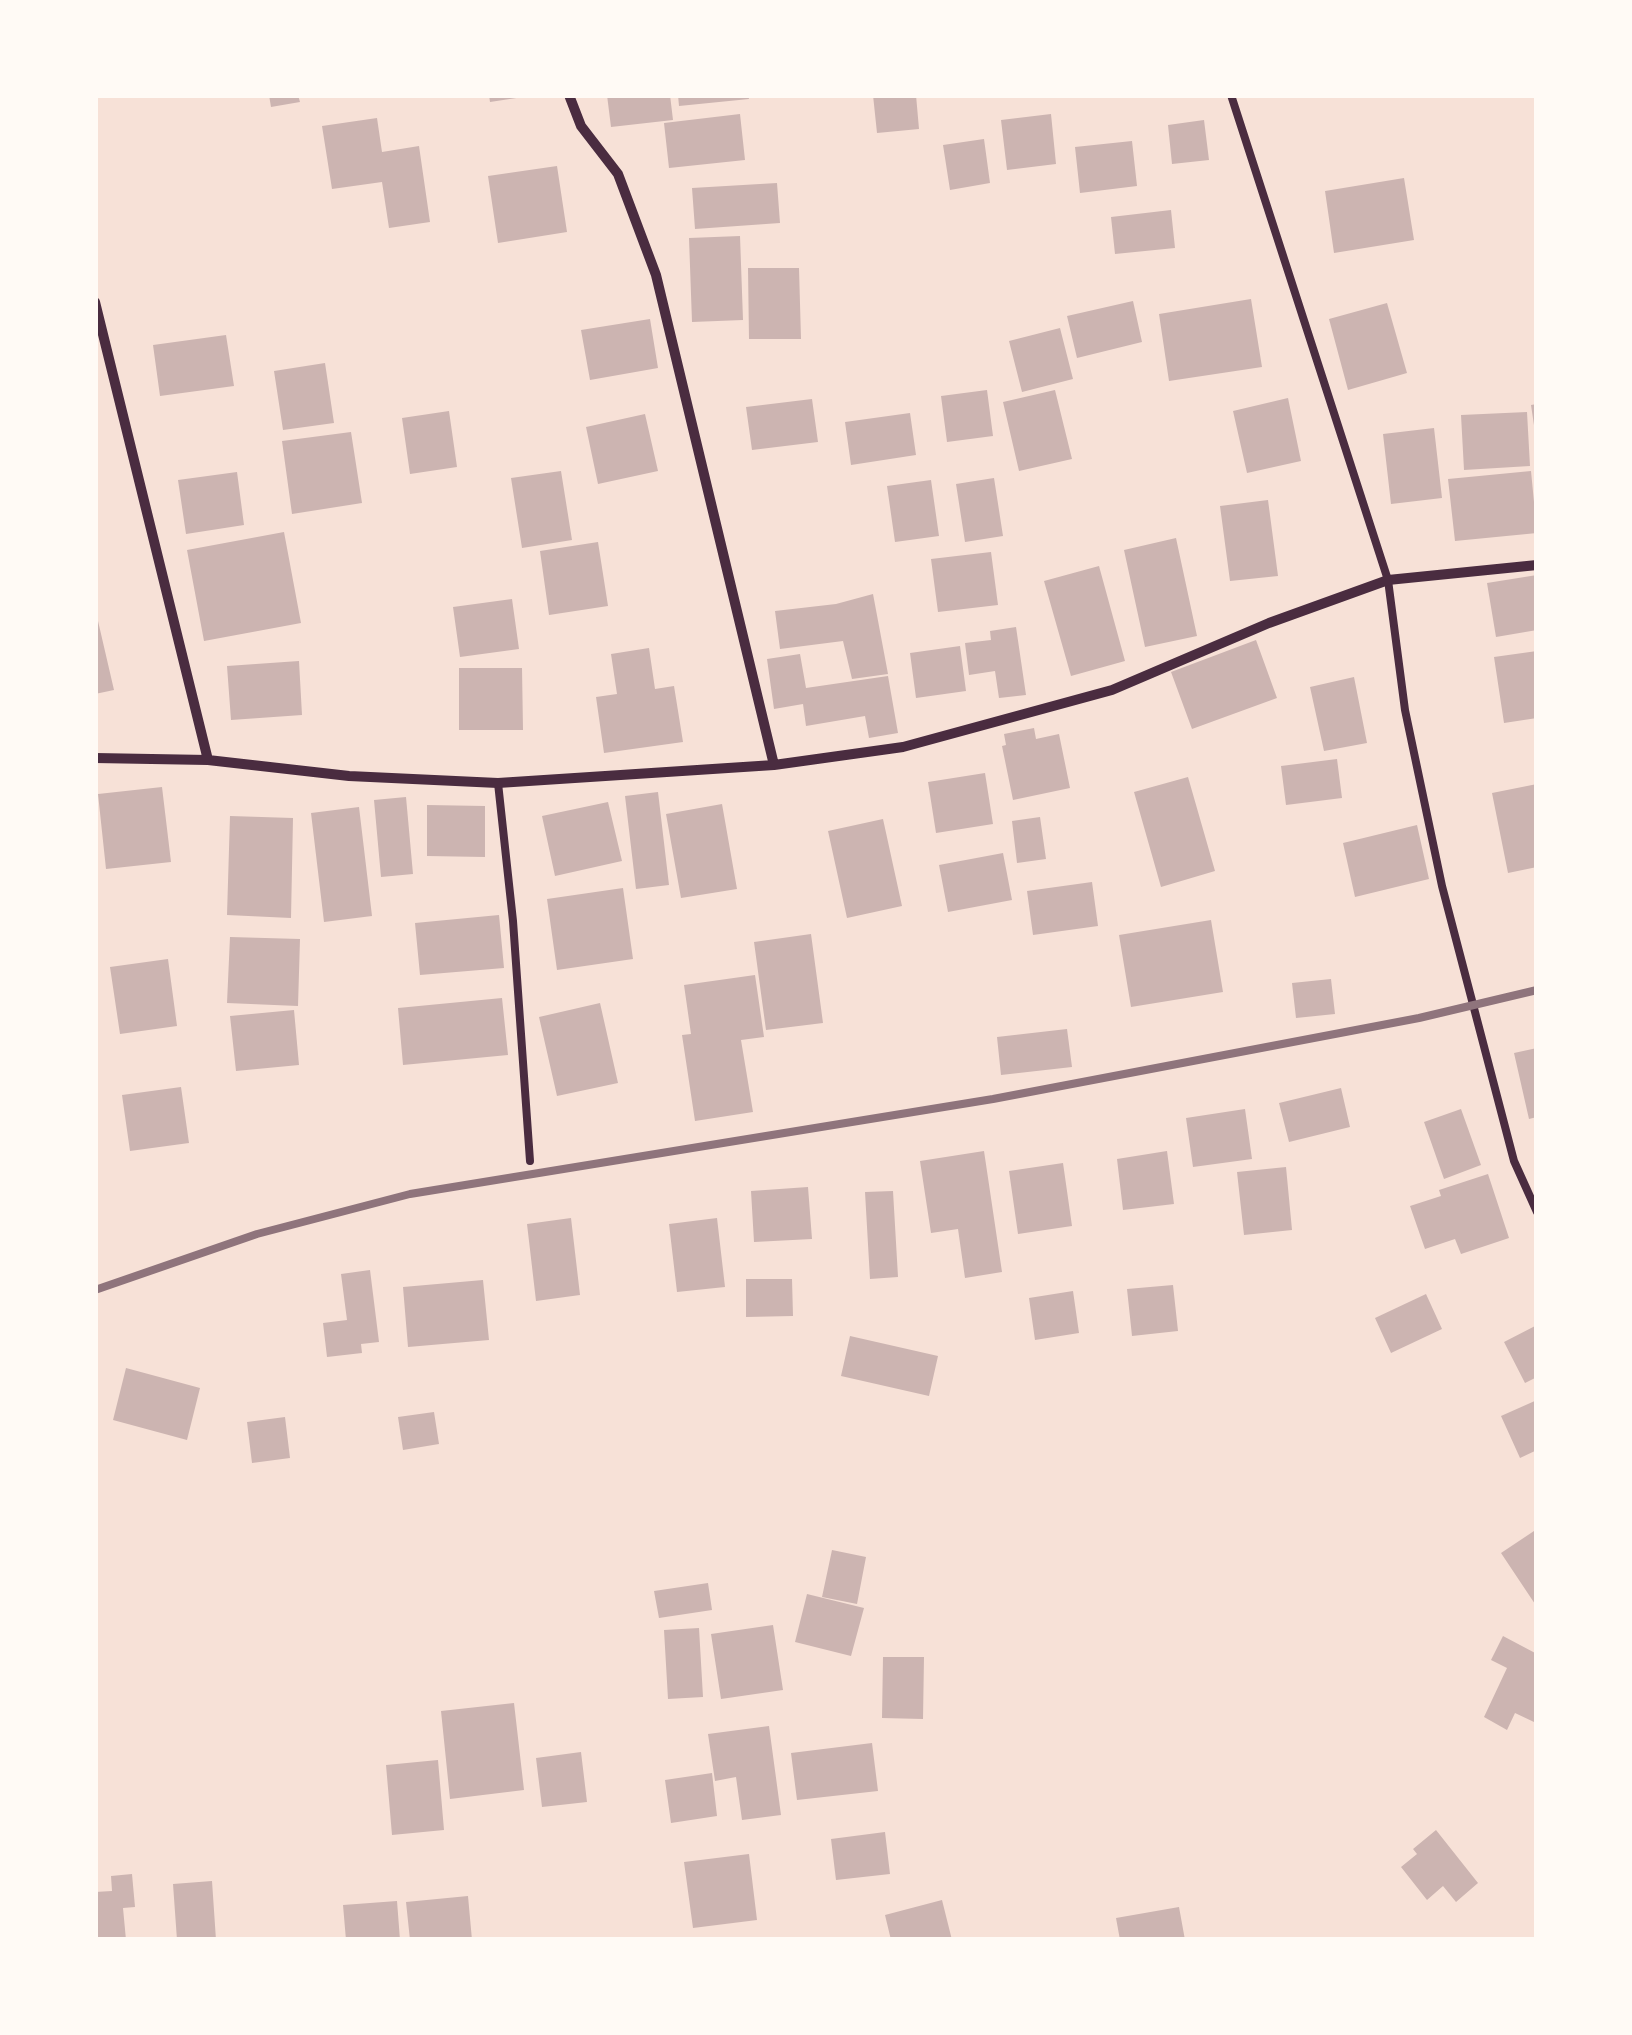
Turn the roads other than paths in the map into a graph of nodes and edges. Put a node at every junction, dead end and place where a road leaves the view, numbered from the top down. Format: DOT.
graph roads {
  1 [pos="568,95"];
  2 [pos="1231,95"];
  3 [pos="95,302"];
  4 [pos="1537,565"];
  5 [pos="1388,580"];
  6 [pos="95,758"];
  7 [pos="208,760"];
  8 [pos="774,765"];
  9 [pos="498,782"];
  10 [pos="530,1161"];
  11 [pos="1537,1212"];
  1 -- 8 [label="street"];
  2 -- 5 [label="lane"];
  3 -- 7 [label="street"];
  4 -- 5 [label="street"];
  5 -- 8 [label="street"];
  5 -- 11 [label="lane"];
  6 -- 7 [label="street"];
  7 -- 9 [label="street"];
  8 -- 9 [label="street"];
  9 -- 10 [label="lane"];
}
